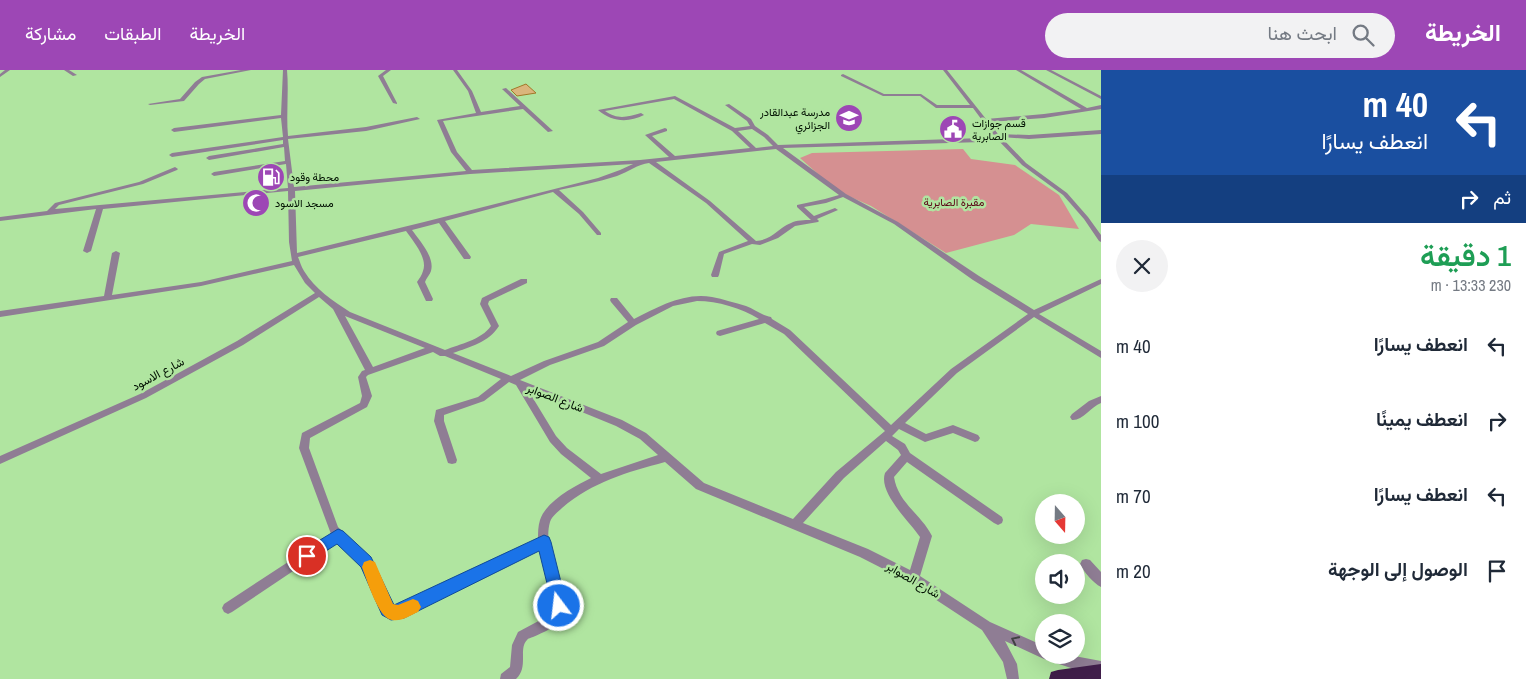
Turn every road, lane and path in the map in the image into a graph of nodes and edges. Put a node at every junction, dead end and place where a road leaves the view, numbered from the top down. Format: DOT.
graph roads {
  1 [pos="8,70"];
  2 [pos="66,70"];
  3 [pos="249,70"];
  4 [pos="285,70"];
  5 [pos="389,70"];
  6 [pos="455,70"];
  7 [pos="945,70"];
  8 [pos="1018,70"];
  9 [pos="1048,70"];
  10 [pos="236,71"];
  11 [pos="843,75"];
  12 [pos="0,76"];
  13 [pos="75,76"];
  14 [pos="1048,88"];
  15 [pos="504,89"];
  16 [pos="1101,98"];
  17 [pos="395,103"];
  18 [pos="150,104"];
  19 [pos="727,105"];
  20 [pos="523,107"];
  21 [pos="974,107"];
  22 [pos="1101,107"];
  23 [pos="1092,108"];
  24 [pos="1085,109"];
  25 [pos="479,114"];
  26 [pos="641,115"];
  27 [pos="284,116"];
  28 [pos="417,119"];
  29 [pos="984,121"];
  30 [pos="753,127"];
  31 [pos="174,130"];
  32 [pos="665,130"];
  33 [pos="734,130"];
  34 [pos="550,131"];
  35 [pos="1101,132"];
  36 [pos="996,136"];
  37 [pos="285,141"];
  38 [pos="777,147"];
  39 [pos="754,149"];
  40 [pos="238,153"];
  41 [pos="172,155"];
  42 [pos="209,158"];
  43 [pos="673,158"];
  44 [pos="649,160"];
  45 [pos="288,162"];
  46 [pos="640,162"];
  47 [pos="174,169"];
  48 [pos="236,170"];
  49 [pos="470,172"];
  50 [pos="214,174"];
  51 [pos="291,190"];
  52 [pos="555,190"];
  53 [pos="844,195"];
  54 [pos="100,208"];
  55 [pos="836,210"];
  56 [pos="48,212"];
  57 [pos="813,218"];
  58 [pos="0,219"];
  59 [pos="441,221"];
  60 [pos="408,229"];
  61 [pos="600,234"];
  62 [pos="1101,240"];
  63 [pos="752,242"];
  64 [pos="87,251"];
  65 [pos="116,253"];
  66 [pos="466,257"];
  67 [pos="296,259"];
  68 [pos="715,275"];
  69 [pos="524,281"];
  70 [pos="1101,281"];
  71 [pos="319,294"];
  72 [pos="108,296"];
  73 [pos="429,299"];
  74 [pos="614,300"];
  75 [pos="337,308"];
  76 [pos="1034,313"];
  77 [pos="0,314"];
  78 [pos="768,319"];
  79 [pos="633,323"];
  80 [pos="720,333"];
  81 [pos="432,349"];
  82 [pos="443,354"];
  83 [pos="1101,355"];
  84 [pos="370,370"];
  85 [pos="513,381"];
  86 [pos="1101,399"];
  87 [pos="1074,417"];
  88 [pos="892,430"];
  89 [pos="975,438"];
  90 [pos="906,456"];
  91 [pos="667,457"];
  92 [pos="0,460"];
  93 [pos="452,460"];
  94 [pos="599,478"];
  95 [pos="998,520"];
  96 [pos="795,524"];
  97 [pos="338,535"];
  98 [pos="544,542"];
  99 [pos="1086,564"];
  100 [pos="913,578"];
  101 [pos="1101,581"];
  102 [pos="228,608"];
  103 [pos="986,626"];
  104 [pos="1035,649"];
  105 [pos="1081,664"];
  106 [pos="1101,667"];
  107 [pos="1101,673"];
  108 [pos="506,679"];
  109 [pos="1013,679"];
  110 [pos="1058,679"];
  1 -- 12 [label="street"];
  2 -- 13 [label="street"];
  3 -- 10 [label="street"];
  4 -- 27 [label="street"];
  5 -- 17 [label="street"];
  6 -- 25 [label="street"];
  7 -- 21 [label="street"];
  8 -- 14 [label="street"];
  9 -- 16 [label="street"];
  10 -- 18 [label="street"];
  11 -- 21 [label="street"];
  14 -- 23 [label="street"];
  14 -- 24 [label="street"];
  15 -- 20 [label="street"];
  19 -- 30 [label="street"];
  20 -- 25 [label="street"];
  20 -- 34 [label="street"];
  21 -- 29 [label="street"];
  22 -- 23 [label="street"];
  23 -- 24 [label="street"];
  24 -- 29 [label="street"];
  25 -- 49 [label="street"];
  26 -- 33 [label="street"];
  27 -- 31 [label="street"];
  27 -- 37 [label="street"];
  28 -- 37 [label="street"];
  29 -- 36 [label="street"];
  30 -- 33 [label="street"];
  30 -- 38 [label="street"];
  32 -- 43 [label="street"];
  33 -- 39 [label="street"];
  35 -- 36 [label="street"];
  36 -- 38 [label="street"];
  36 -- 62 [label="street"];
  37 -- 40 [label="street"];
  37 -- 41 [label="street"];
  37 -- 45 [label="street"];
  38 -- 39 [label="street"];
  38 -- 53 [label="street"];
  39 -- 43 [label="street"];
  40 -- 42 [label="street"];
  40 -- 48 [label="street"];
  43 -- 44 [label="street"];
  44 -- 46 [label="street"];
  44 -- 63 [label="street"];
  45 -- 48 [label="street"];
  45 -- 51 [label="street"];
  46 -- 49 [label="street"];
  46 -- 52 [label="street"];
  47 -- 56 [label="street"];
  48 -- 50 [label="street"];
  49 -- 51 [label="street"];
  51 -- 54 [label="street"];
  51 -- 67 [label="street"];
  52 -- 59 [label="street"];
  52 -- 61 [label="street"];
  53 -- 57 [label="street"];
  53 -- 76 [label="street"];
  54 -- 56 [label="street"];
  54 -- 64 [label="street"];
  55 -- 57 [label="street"];
  56 -- 58 [label="street"];
  57 -- 63 [label="street"];
  59 -- 60 [label="street"];
  59 -- 66 [label="street"];
  60 -- 67 [label="street"];
  60 -- 73 [label="street"];
  63 -- 68 [label="street"];
  65 -- 72 [label="street"];
  67 -- 71 [label="street, شارع الصوابر"];
  67 -- 72 [label="street"];
  69 -- 82 [label="street"];
  70 -- 76 [label="street"];
  71 -- 75 [label="street, شارع الصوابر"];
  71 -- 92 [label="street, شارع الاسود"];
  72 -- 77 [label="street"];
  74 -- 79 [label="street"];
  75 -- 81 [label="street, شارع الصوابر"];
  75 -- 84 [label="street"];
  76 -- 83 [label="street"];
  76 -- 88 [label="street"];
  78 -- 79 [label="street"];
  78 -- 80 [label="street"];
  78 -- 88 [label="street"];
  79 -- 85 [label="street"];
  81 -- 82 [label="street, شارع الصوابر"];
  81 -- 84 [label="street"];
  82 -- 85 [label="street, شارع الصوابر"];
  84 -- 97 [label="street"];
  85 -- 91 [label="street, شارع الصوابر"];
  85 -- 93 [label="street"];
  85 -- 94 [label="street"];
  86 -- 87 [label="street"];
  88 -- 89 [label="street"];
  88 -- 90 [label="street"];
  88 -- 96 [label="street"];
  90 -- 95 [label="street"];
  90 -- 100 [label="street"];
  91 -- 94 [label="street"];
  91 -- 96 [label="street, شارع الصوابر"];
  94 -- 98 [label="street"];
  96 -- 100 [label="street, شارع الصوابر"];
  97 -- 98 [label="street"];
  97 -- 102 [label="street"];
  98 -- 108 [label="street"];
  99 -- 101 [label="street"];
  100 -- 103 [label="street, شارع الصوابر"];
  104 -- 103 [label="street, شارع الصوابر, one-way"];
  103 -- 109 [label="street, شارع الصوابر"];
  105 -- 106 [label="street"];
  107 -- 110 [label="highway"];
}
